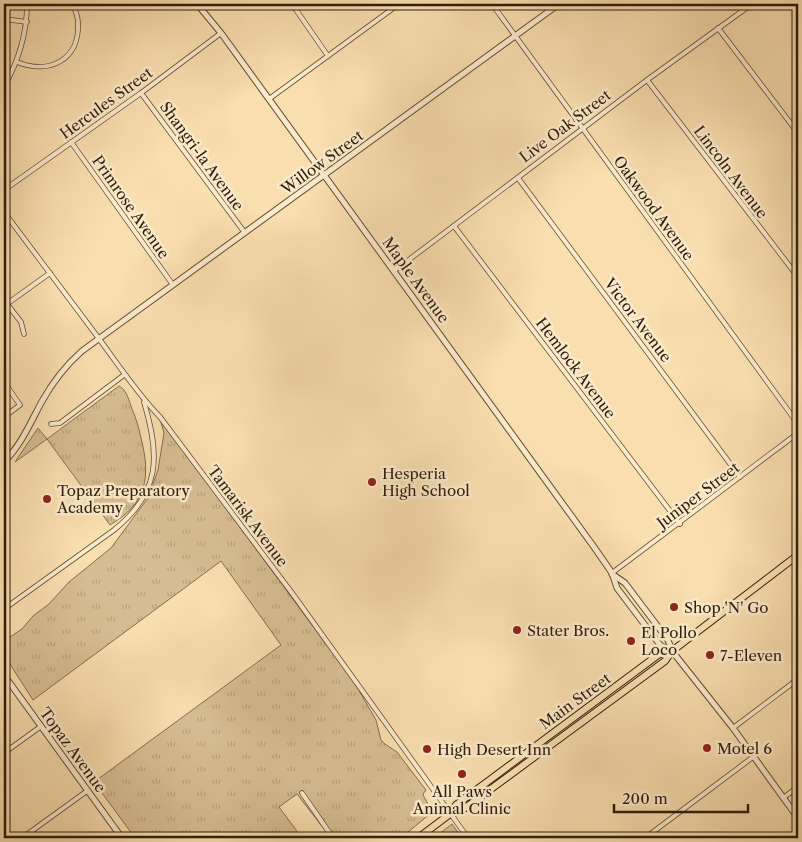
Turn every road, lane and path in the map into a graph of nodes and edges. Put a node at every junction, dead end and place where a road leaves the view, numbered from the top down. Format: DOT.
graph roads {
  1 [pos="27,4"];
  2 [pos="73,4"];
  3 [pos="197,4"];
  4 [pos="292,4"];
  5 [pos="390,4"];
  6 [pos="399,4"];
  7 [pos="492,4"];
  8 [pos="559,4"];
  9 [pos="752,4"];
  10 [pos="393,8"];
  11 [pos="4,19"];
  12 [pos="27,22"];
  13 [pos="718,28"];
  14 [pos="221,34"];
  15 [pos="515,36"];
  16 [pos="328,56"];
  17 [pos="17,62"];
  18 [pos="647,80"];
  19 [pos="4,87"];
  20 [pos="141,93"];
  21 [pos="269,99"];
  22 [pos="583,129"];
  23 [pos="798,133"];
  24 [pos="71,142"];
  25 [pos="324,176"];
  26 [pos="518,178"];
  27 [pos="4,190"];
  28 [pos="4,212"];
  29 [pos="454,226"];
  30 [pos="245,233"];
  31 [pos="394,271"];
  32 [pos="50,273"];
  33 [pos="798,277"];
  34 [pos="173,285"];
  35 [pos="6,305"];
  36 [pos="24,334"];
  37 [pos="99,338"];
  38 [pos="124,375"];
  39 [pos="4,382"];
  40 [pos="144,400"];
  41 [pos="4,417"];
  42 [pos="51,424"];
  43 [pos="798,424"];
  44 [pos="798,433"];
  45 [pos="4,462"];
  46 [pos="740,477"];
  47 [pos="680,524"];
  48 [pos="798,555"];
  49 [pos="612,573"];
  50 [pos="4,609"];
  51 [pos="672,651"];
  52 [pos="4,675"];
  53 [pos="798,679"];
  54 [pos="40,727"];
  55 [pos="733,728"];
  56 [pos="555,731"];
  57 [pos="4,753"];
  58 [pos="536,756"];
  59 [pos="753,757"];
  60 [pos="798,787"];
  61 [pos="87,791"];
  62 [pos="302,793"];
  63 [pos="783,798"];
  64 [pos="450,814"];
  65 [pos="798,818"];
  66 [pos="22,838"];
  67 [pos="122,838"];
  68 [pos="334,838"];
  69 [pos="418,838"];
  70 [pos="468,838"];
  71 [pos="645,838"];
  1 -- 12 [label="street"];
  2 -- 17 [label="street"];
  3 -- 14 [label="street, Maple Avenue"];
  4 -- 16 [label="street"];
  5 -- 10 [label="street"];
  6 -- 10 [label="street"];
  7 -- 15 [label="street, Oakwood Avenue"];
  8 -- 15 [label="street, Willow Street"];
  9 -- 13 [label="street, Live Oak Street"];
  10 -- 16 [label="street"];
  11 -- 12 [label="street"];
  12 -- 17 [label="street"];
  13 -- 18 [label="street, Live Oak Street"];
  13 -- 23 [label="street"];
  14 -- 20 [label="street, Hercules Street"];
  14 -- 21 [label="street, Maple Avenue"];
  15 -- 22 [label="street, Oakwood Avenue"];
  15 -- 25 [label="street, Willow Street"];
  16 -- 21 [label="street"];
  17 -- 19 [label="street"];
  18 -- 22 [label="street, Live Oak Street"];
  18 -- 33 [label="street, Lincoln Avenue"];
  20 -- 24 [label="street, Hercules Street"];
  20 -- 30 [label="street, Shangri-la Avenue"];
  21 -- 25 [label="street, Maple Avenue"];
  22 -- 26 [label="street, Live Oak Street"];
  22 -- 43 [label="street, Oakwood Avenue"];
  24 -- 27 [label="street, Hercules Street"];
  24 -- 34 [label="street, Primrose Avenue"];
  25 -- 30 [label="street, Willow Street"];
  25 -- 31 [label="street, Maple Avenue"];
  26 -- 29 [label="street, Live Oak Street"];
  26 -- 46 [label="street, Victor Avenue"];
  28 -- 32 [label="street, Tamarisk Avenue"];
  29 -- 31 [label="street, Live Oak Street"];
  29 -- 47 [label="street, Hemlock Avenue"];
  30 -- 34 [label="street, Willow Street"];
  31 -- 49 [label="street, Maple Avenue"];
  32 -- 35 [label="street"];
  32 -- 37 [label="street, Tamarisk Avenue"];
  34 -- 37 [label="street, Willow Street"];
  35 -- 36 [label="street"];
  37 -- 38 [label="street, Tamarisk Avenue"];
  37 -- 45 [label="street"];
  38 -- 40 [label="street, Tamarisk Avenue"];
  38 -- 42 [label="street"];
  39 -- 41 [label="street"];
  40 -- 50 [label="street"];
  40 -- 64 [label="street, Tamarisk Avenue"];
  44 -- 46 [label="street, Juniper Street"];
  46 -- 47 [label="street, Juniper Street"];
  47 -- 49 [label="street, Juniper Street"];
  48 -- 51 [label="main road, Main Street"];
  49 -- 51 [label="street, Maple Avenue"];
  49 -- 51 [label="street, Maple Avenue"];
  51 -- 55 [label="street, Maple Avenue"];
  51 -- 56 [label="main road, Main Street"];
  51 -- 58 [label="main road, Main Street"];
  52 -- 54 [label="street, Topaz Avenue"];
  53 -- 55 [label="street"];
  54 -- 57 [label="street"];
  54 -- 61 [label="street, Topaz Avenue"];
  55 -- 59 [label="street, Maple Avenue"];
  56 -- 58 [label="main road"];
  56 -- 64 [label="main road, Main Street"];
  58 -- 64 [label="main road, Main Street"];
  59 -- 63 [label="street, Maple Avenue"];
  59 -- 71 [label="street"];
  60 -- 63 [label="street"];
  61 -- 66 [label="street"];
  61 -- 67 [label="street, Topaz Avenue"];
  62 -- 68 [label="street"];
  63 -- 65 [label="street, Maple Avenue"];
  64 -- 69 [label="main road, Main Street"];
  64 -- 70 [label="street, Tamarisk Avenue"];
}
